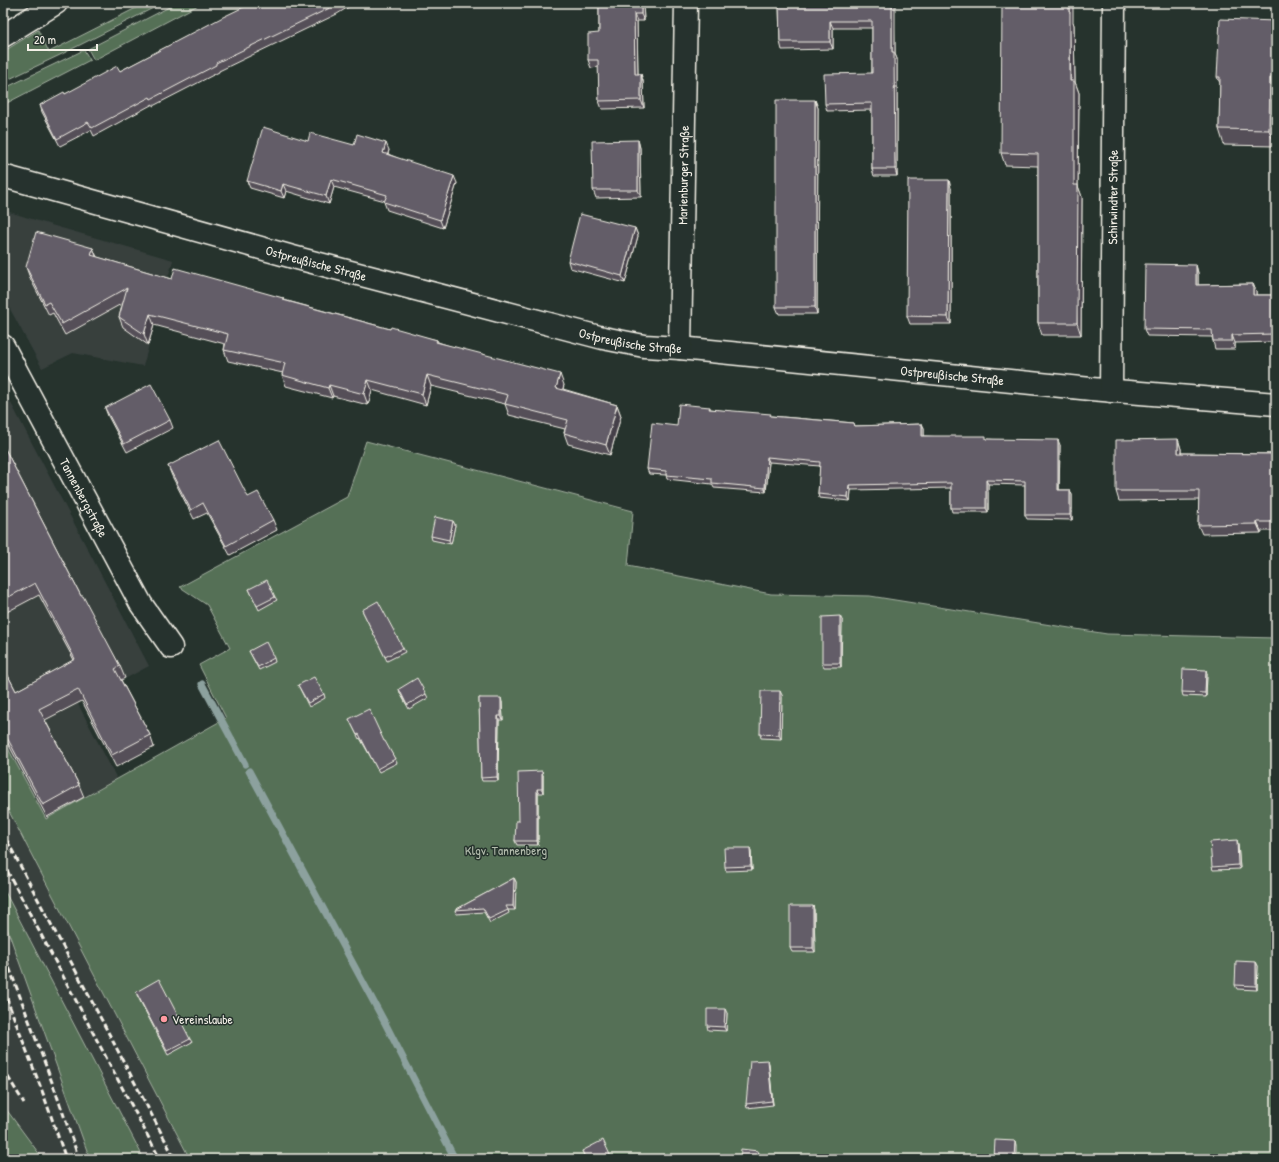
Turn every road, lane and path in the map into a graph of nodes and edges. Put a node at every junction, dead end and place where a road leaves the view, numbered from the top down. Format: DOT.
graph roads {
  1 [pos="56,3"];
  2 [pos="686,3"];
  3 [pos="1114,3"];
  4 [pos="3,36"];
  5 [pos="3,176"];
  6 [pos="3,346"];
  7 [pos="680,348"];
  8 [pos="1111,391"];
  9 [pos="1276,404"];
  10 [pos="172,647"];
  1 -- 4 [label="street"];
  2 -- 7 [label="street, Marienburger Straße"];
  3 -- 8 [label="street, Schirwindter Straße"];
  5 -- 7 [label="street, Ostpreußische Straße"];
  6 -- 10 [label="street, Tannenbergstraße"];
  7 -- 8 [label="street, Ostpreußische Straße"];
  8 -- 9 [label="street, Ostpreußische Straße"];
}
